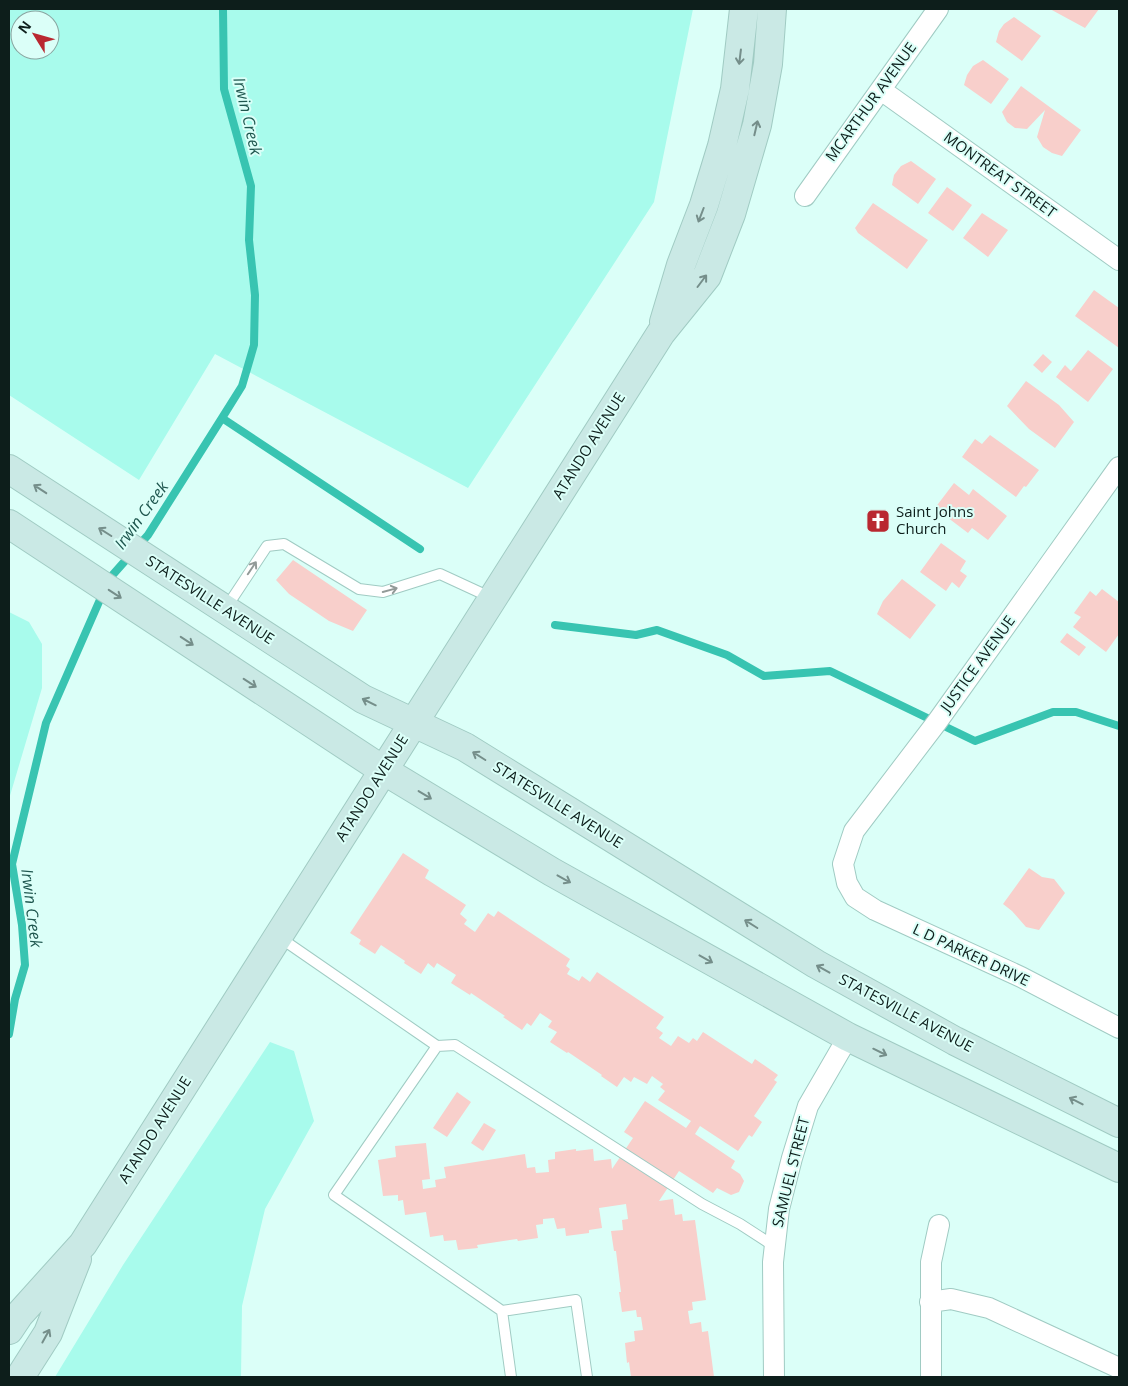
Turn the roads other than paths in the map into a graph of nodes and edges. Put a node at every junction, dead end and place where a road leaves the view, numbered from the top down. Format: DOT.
graph roads {
  1 [pos="744,9"];
  2 [pos="772,9"];
  3 [pos="938,9"];
  4 [pos="881,90"];
  5 [pos="805,196"];
  6 [pos="1119,260"];
  7 [pos="661,333"];
  8 [pos="1119,467"];
  9 [pos="9,469"];
  10 [pos="9,524"];
  11 [pos="493,598"];
  12 [pos="225,609"];
  13 [pos="413,723"];
  14 [pos="383,770"];
  15 [pos="843,864"];
  16 [pos="278,936"];
  17 [pos="1119,1028"];
  18 [pos="848,1037"];
  19 [pos="437,1046"];
  20 [pos="1119,1123"];
  21 [pos="1119,1168"];
  22 [pos="939,1225"];
  23 [pos="83,1244"];
  24 [pos="774,1246"];
  25 [pos="930,1302"];
  26 [pos="502,1311"];
  27 [pos="9,1330"];
  28 [pos="1119,1368"];
  29 [pos="20,1377"];
  30 [pos="511,1377"];
  31 [pos="587,1377"];
  32 [pos="774,1377"];
  33 [pos="931,1377"];
  1 -- 7 [label="main road, ATANDO AVENUE, one-way"];
  7 -- 2 [label="main road, ATANDO AVENUE, one-way"];
  3 -- 4 [label="street, MCARTHUR AVENUE"];
  4 -- 5 [label="street, MCARTHUR AVENUE"];
  4 -- 6 [label="street, MONTREAT STREET"];
  7 -- 11 [label="main road, ATANDO AVENUE"];
  8 -- 15 [label="street, JUSTICE AVENUE"];
  12 -- 9 [label="main road, STATESVILLE AVENUE, one-way"];
  10 -- 14 [label="main road, one-way"];
  12 -- 11 [label="lane, one-way"];
  11 -- 13 [label="main road, ATANDO AVENUE"];
  13 -- 12 [label="main road, STATESVILLE AVENUE, one-way"];
  13 -- 14 [label="main road, ATANDO AVENUE"];
  20 -- 13 [label="main road, STATESVILLE AVENUE, one-way"];
  14 -- 16 [label="main road, ATANDO AVENUE"];
  14 -- 18 [label="main road, one-way"];
  15 -- 17 [label="street, L D PARKER DRIVE"];
  16 -- 19 [label="lane"];
  16 -- 23 [label="main road, ATANDO AVENUE"];
  18 -- 21 [label="main road, one-way"];
  18 -- 24 [label="street, SAMUEL STREET"];
  19 -- 24 [label="lane"];
  19 -- 26 [label="lane"];
  22 -- 25 [label="street"];
  23 -- 27 [label="main road, ATANDO AVENUE"];
  29 -- 23 [label="main road, ATANDO AVENUE, one-way"];
  24 -- 32 [label="street, SAMUEL STREET"];
  25 -- 28 [label="street"];
  25 -- 33 [label="street"];
  26 -- 30 [label="lane"];
  26 -- 31 [label="lane"];
}
